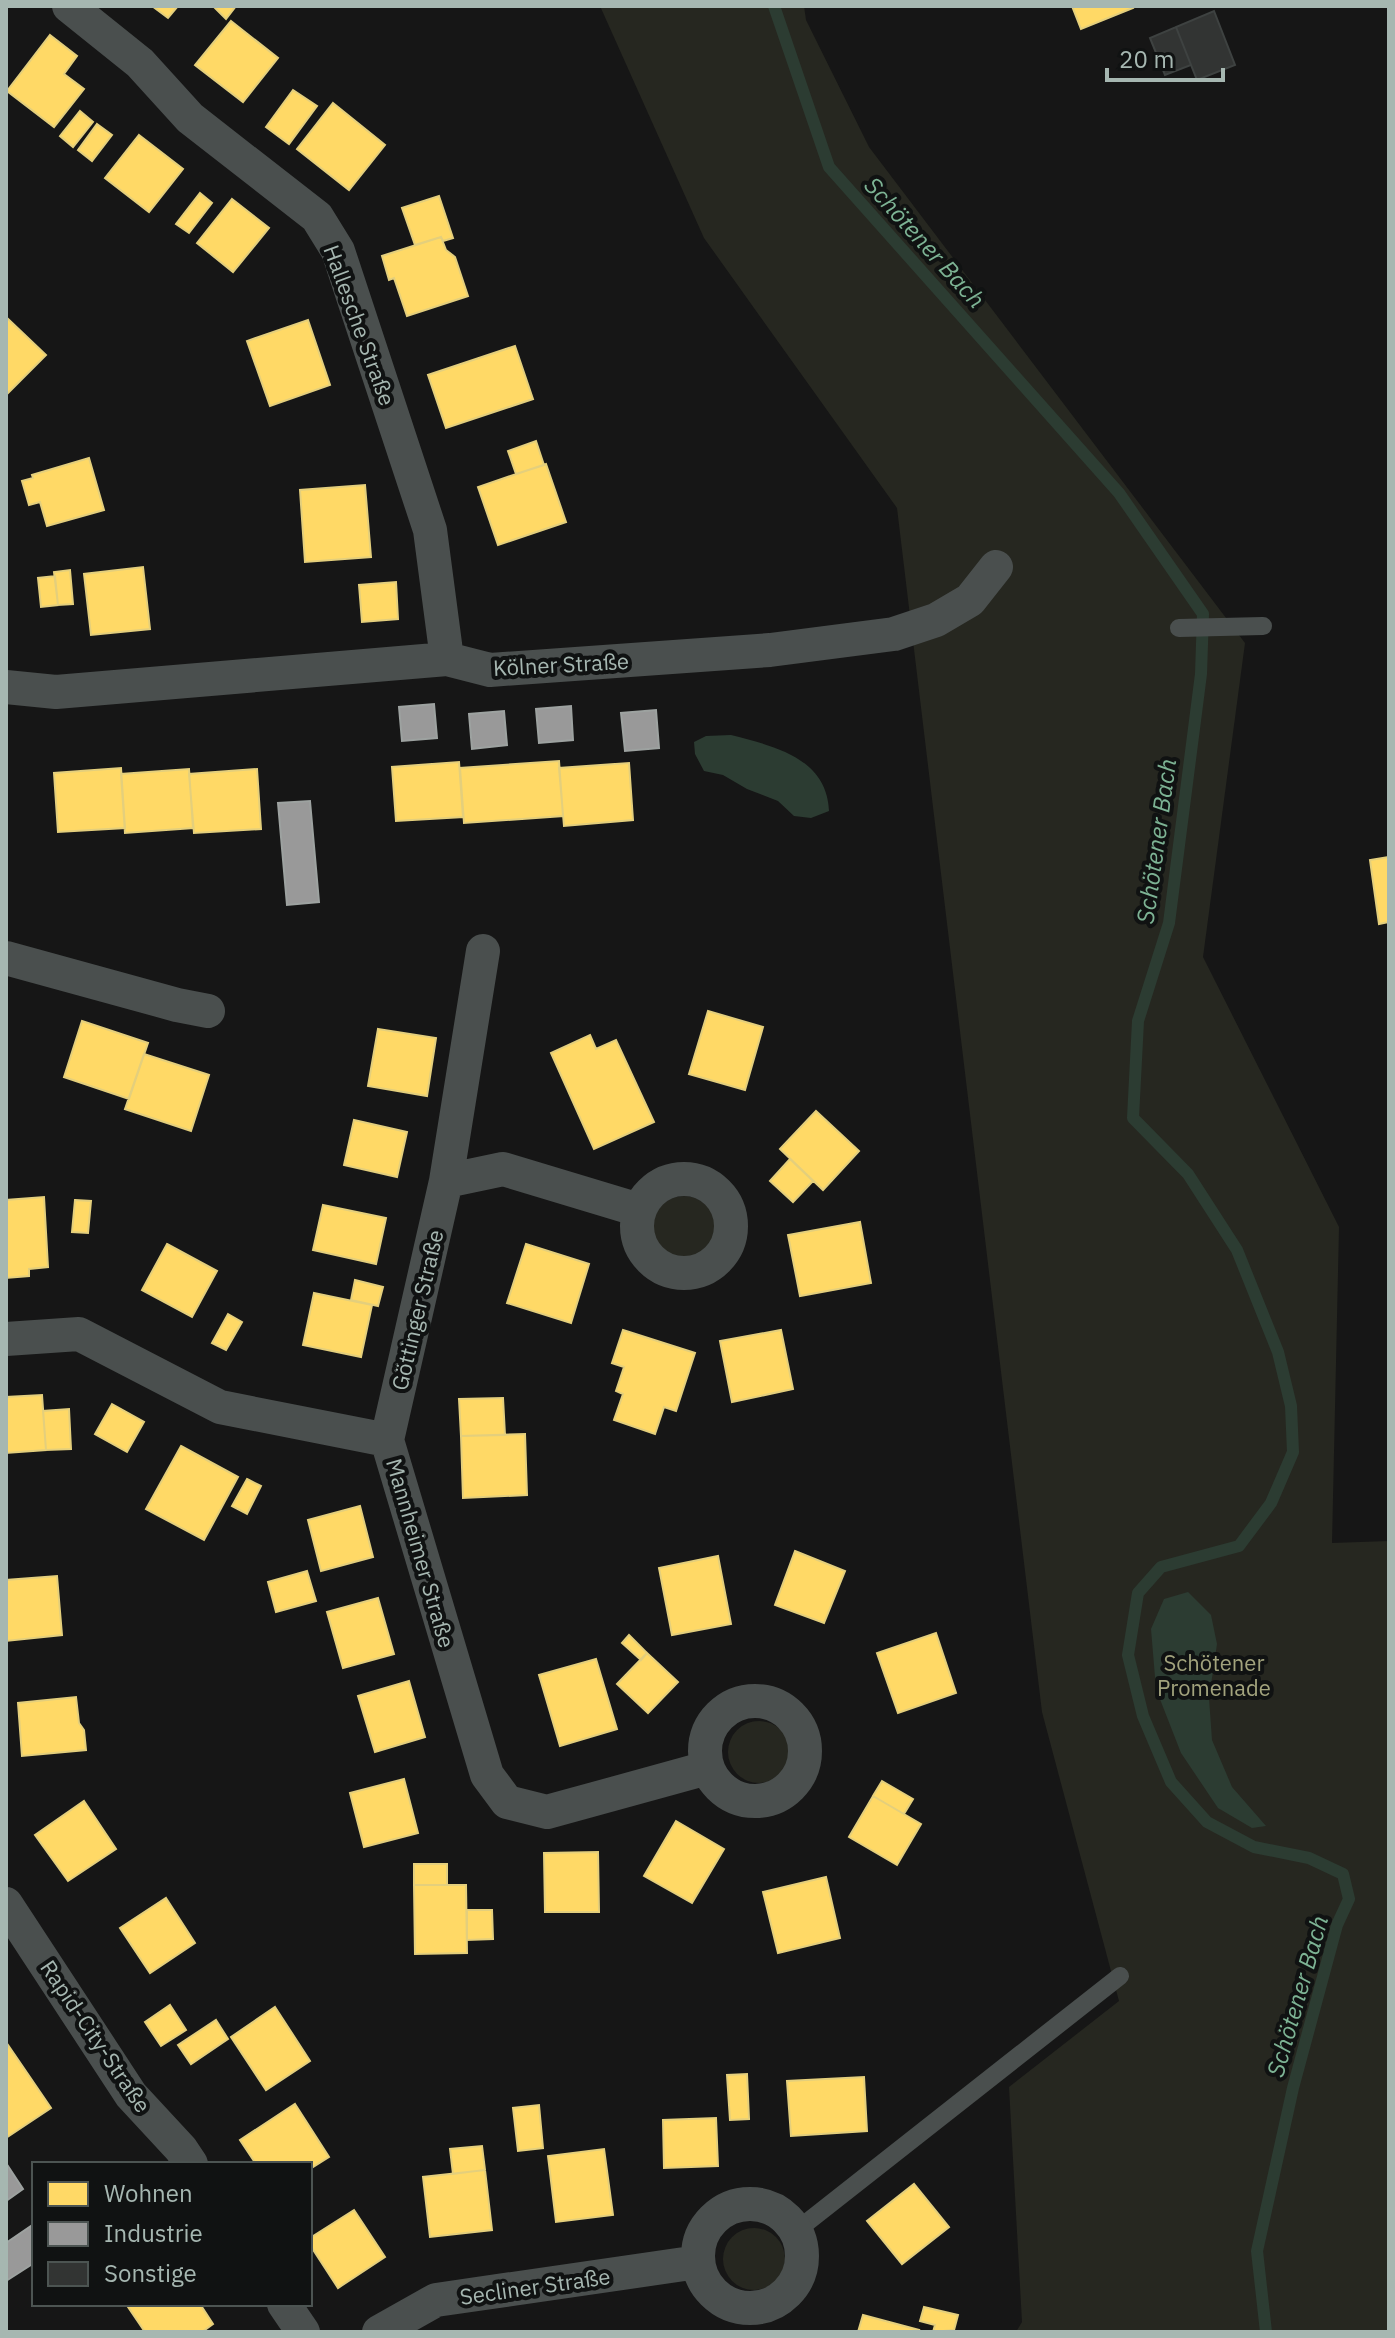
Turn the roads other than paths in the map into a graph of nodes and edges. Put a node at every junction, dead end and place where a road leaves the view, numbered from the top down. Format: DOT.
graph roads {
  1 [pos="69,6"];
  2 [pos="996,567"];
  3 [pos="1263,626"];
  4 [pos="1179,628"];
  5 [pos="447,659"];
  6 [pos="6,687"];
  7 [pos="483,951"];
  8 [pos="6,958"];
  9 [pos="208,1011"];
  10 [pos="446,1181"];
  11 [pos="639,1210"];
  12 [pos="6,1339"];
  13 [pos="387,1440"];
  14 [pos="707,1768"];
  15 [pos="6,1904"];
  16 [pos="1120,1976"];
  17 [pos="190,2162"];
  18 [pos="796,2231"];
  19 [pos="698,2262"];
  20 [pos="285,2306"];
  21 [pos="303,2332"];
  22 [pos="379,2332"];
  1 -- 5 [label="street, Hallesche Straße"];
  2 -- 5 [label="street, Kölner Straße"];
  3 -- 4 [label="lane"];
  5 -- 6 [label="street, Kölner Straße"];
  7 -- 10 [label="street, Göttinger Straße"];
  8 -- 9 [label="street"];
  10 -- 11 [label="street"];
  10 -- 13 [label="street, Göttinger Straße"];
  12 -- 13 [label="street, Mannheimer Straße"];
  13 -- 14 [label="street, Mannheimer Straße"];
  15 -- 17 [label="street, Rapid-City-Straße"];
  16 -- 18 [label="lane"];
  18 -- 19 [label="street"];
  18 -- 19 [label="street"];
  19 -- 22 [label="street, Secliner Straße"];
  20 -- 21 [label="street"];
}
